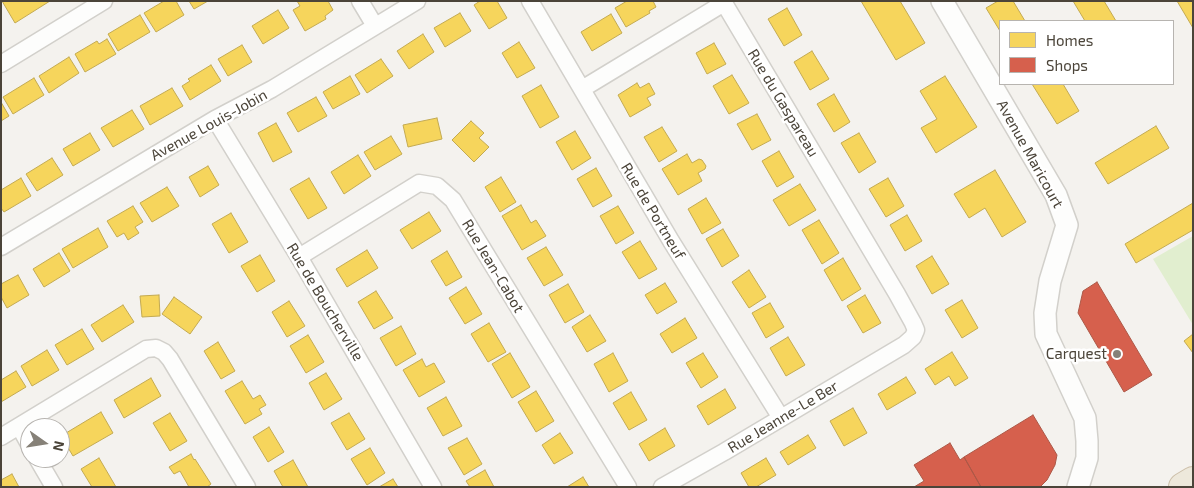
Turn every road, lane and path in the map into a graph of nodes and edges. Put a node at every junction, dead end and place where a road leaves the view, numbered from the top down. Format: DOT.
graph roads {
  1 [pos="104,1"];
  2 [pos="360,1"];
  3 [pos="417,1"];
  4 [pos="530,1"];
  5 [pos="942,1"];
  6 [pos="375,26"];
  7 [pos="1,64"];
  8 [pos="582,89"];
  9 [pos="215,119"];
  10 [pos="1,247"];
  11 [pos="299,257"];
  12 [pos="904,345"];
  13 [pos="781,418"];
  14 [pos="19,426"];
  15 [pos="1,436"];
  16 [pos="43,468"];
  17 [pos="1193,481"];
  18 [pos="54,487"];
  19 [pos="247,487"];
  20 [pos="433,487"];
  21 [pos="628,487"];
  22 [pos="662,487"];
  23 [pos="1078,487"];
  24 [pos="1183,487"];
  1 -- 7 [label="street"];
  2 -- 6 [label="street"];
  3 -- 6 [label="street, Avenue Louis-Jobin"];
  4 -- 8 [label="street, Rue de Portneuf"];
  5 -- 23 [label="street, Avenue Maricourt"];
  6 -- 9 [label="street, Avenue Louis-Jobin"];
  8 -- 12 [label="street, Rue du Gaspareau"];
  8 -- 13 [label="street, Rue de Portneuf"];
  9 -- 10 [label="street, Avenue Louis-Jobin"];
  9 -- 11 [label="street, Rue de Boucherville"];
  11 -- 20 [label="street, Rue de Boucherville"];
  11 -- 21 [label="street, Rue Jean-Cabot"];
  12 -- 13 [label="street, Rue Jeanne-Le Ber"];
  13 -- 22 [label="street, Rue Jeanne-Le Ber"];
  14 -- 15 [label="street"];
  14 -- 19 [label="street"];
  16 -- 18 [label="street"];
  17 -- 24 [label="highway"];
}
